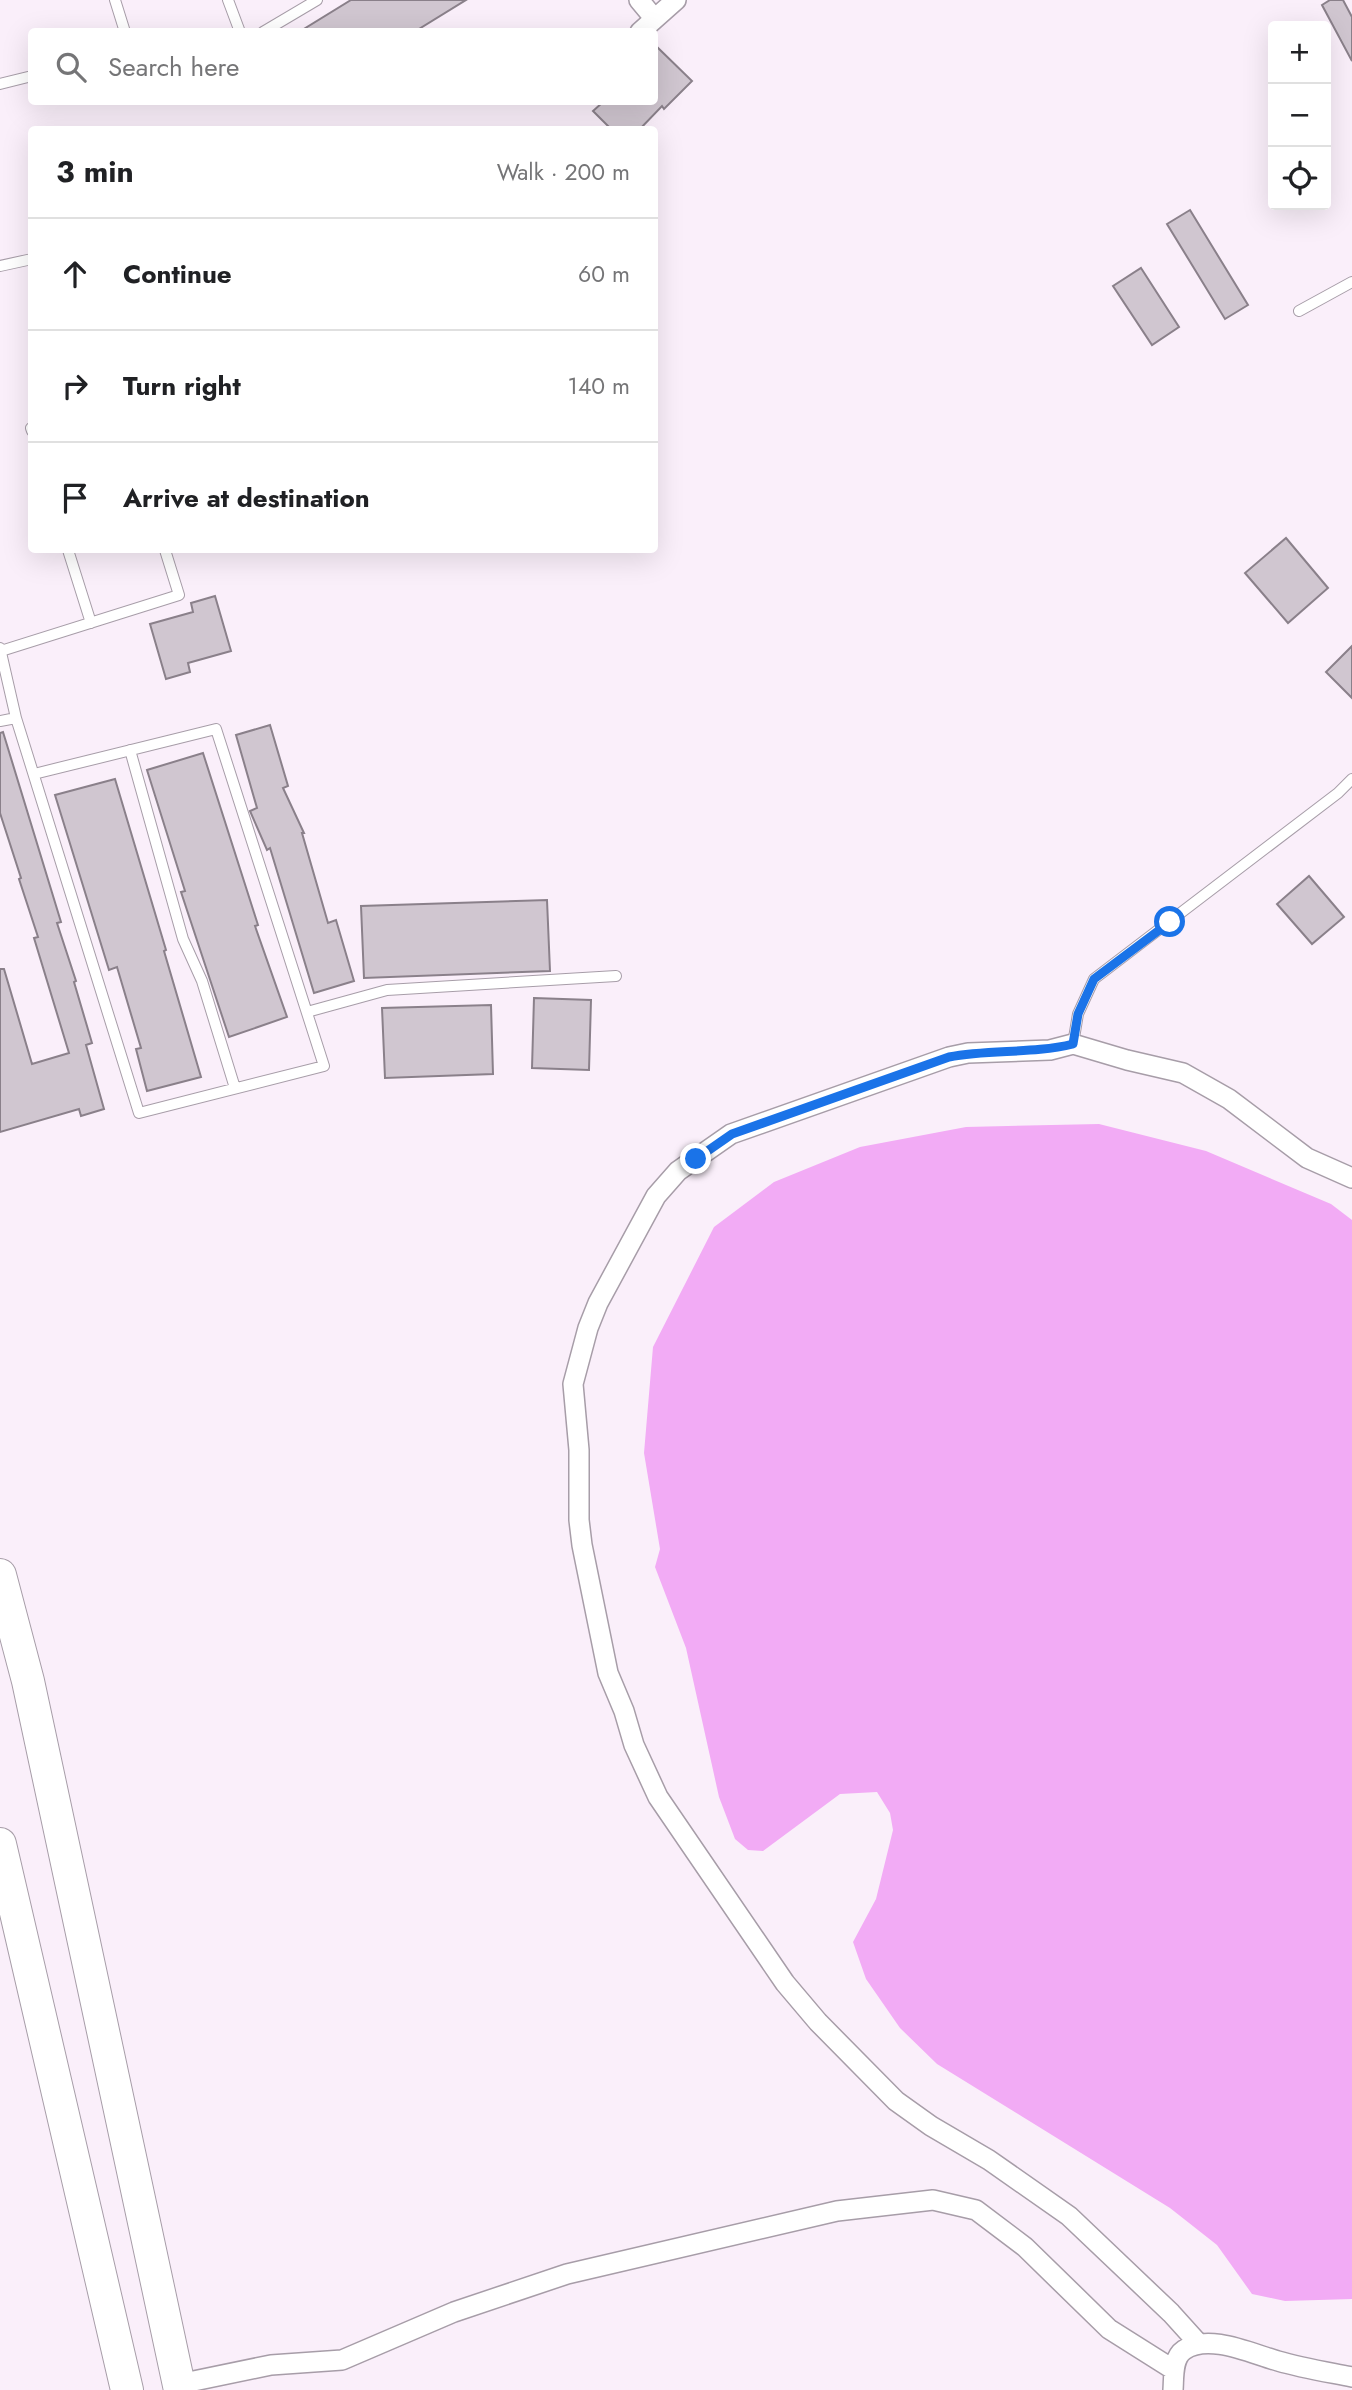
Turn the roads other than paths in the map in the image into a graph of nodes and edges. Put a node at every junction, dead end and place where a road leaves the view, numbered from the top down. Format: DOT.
graph roads {
  1 [pos="115,0"];
  2 [pos="228,0"];
  3 [pos="317,0"];
  4 [pos="639,0"];
  5 [pos="676,0"];
  6 [pos="647,25"];
  7 [pos="124,28"];
  8 [pos="238,28"];
  9 [pos="270,28"];
  10 [pos="28,77"];
  11 [pos="0,84"];
  12 [pos="28,260"];
  13 [pos="0,266"];
  14 [pos="1352,282"];
  15 [pos="1299,311"];
  16 [pos="69,553"];
  17 [pos="167,553"];
  18 [pos="91,623"];
  19 [pos="0,649"];
  20 [pos="16,718"];
  21 [pos="0,721"];
  22 [pos="131,750"];
  23 [pos="34,774"];
  24 [pos="1352,779"];
  25 [pos="616,976"];
  26 [pos="307,1012"];
  27 [pos="1073,1044"];
  28 [pos="236,1088"];
  29 [pos="1352,1178"];
  30 [pos="0,1575"];
  31 [pos="1,1849"];
  32 [pos="1199,2344"];
  33 [pos="1174,2370"];
  34 [pos="1352,2377"];
  35 [pos="179,2387"];
  36 [pos="127,2390"];
  37 [pos="1174,2390"];
  1 -- 7 [label="lane"];
  2 -- 8 [label="lane"];
  3 -- 9 [label="lane"];
  4 -- 6 [label="street"];
  5 -- 6 [label="street"];
  10 -- 11 [label="lane"];
  12 -- 13 [label="lane"];
  14 -- 15 [label="lane"];
  16 -- 18 [label="lane"];
  17 -- 18 [label="lane"];
  18 -- 19 [label="lane"];
  19 -- 20 [label="lane"];
  20 -- 21 [label="lane"];
  20 -- 23 [label="lane"];
  22 -- 23 [label="lane"];
  22 -- 26 [label="lane"];
  22 -- 28 [label="lane"];
  23 -- 28 [label="lane"];
  24 -- 27 [label="lane"];
  25 -- 26 [label="lane"];
  26 -- 28 [label="lane"];
  27 -- 29 [label="street"];
  27 -- 32 [label="street"];
  30 -- 35 [label="highway"];
  31 -- 36 [label="highway"];
  32 -- 33 [label="street"];
  32 -- 34 [label="street"];
  33 -- 35 [label="street"];
  33 -- 37 [label="street"];
}
